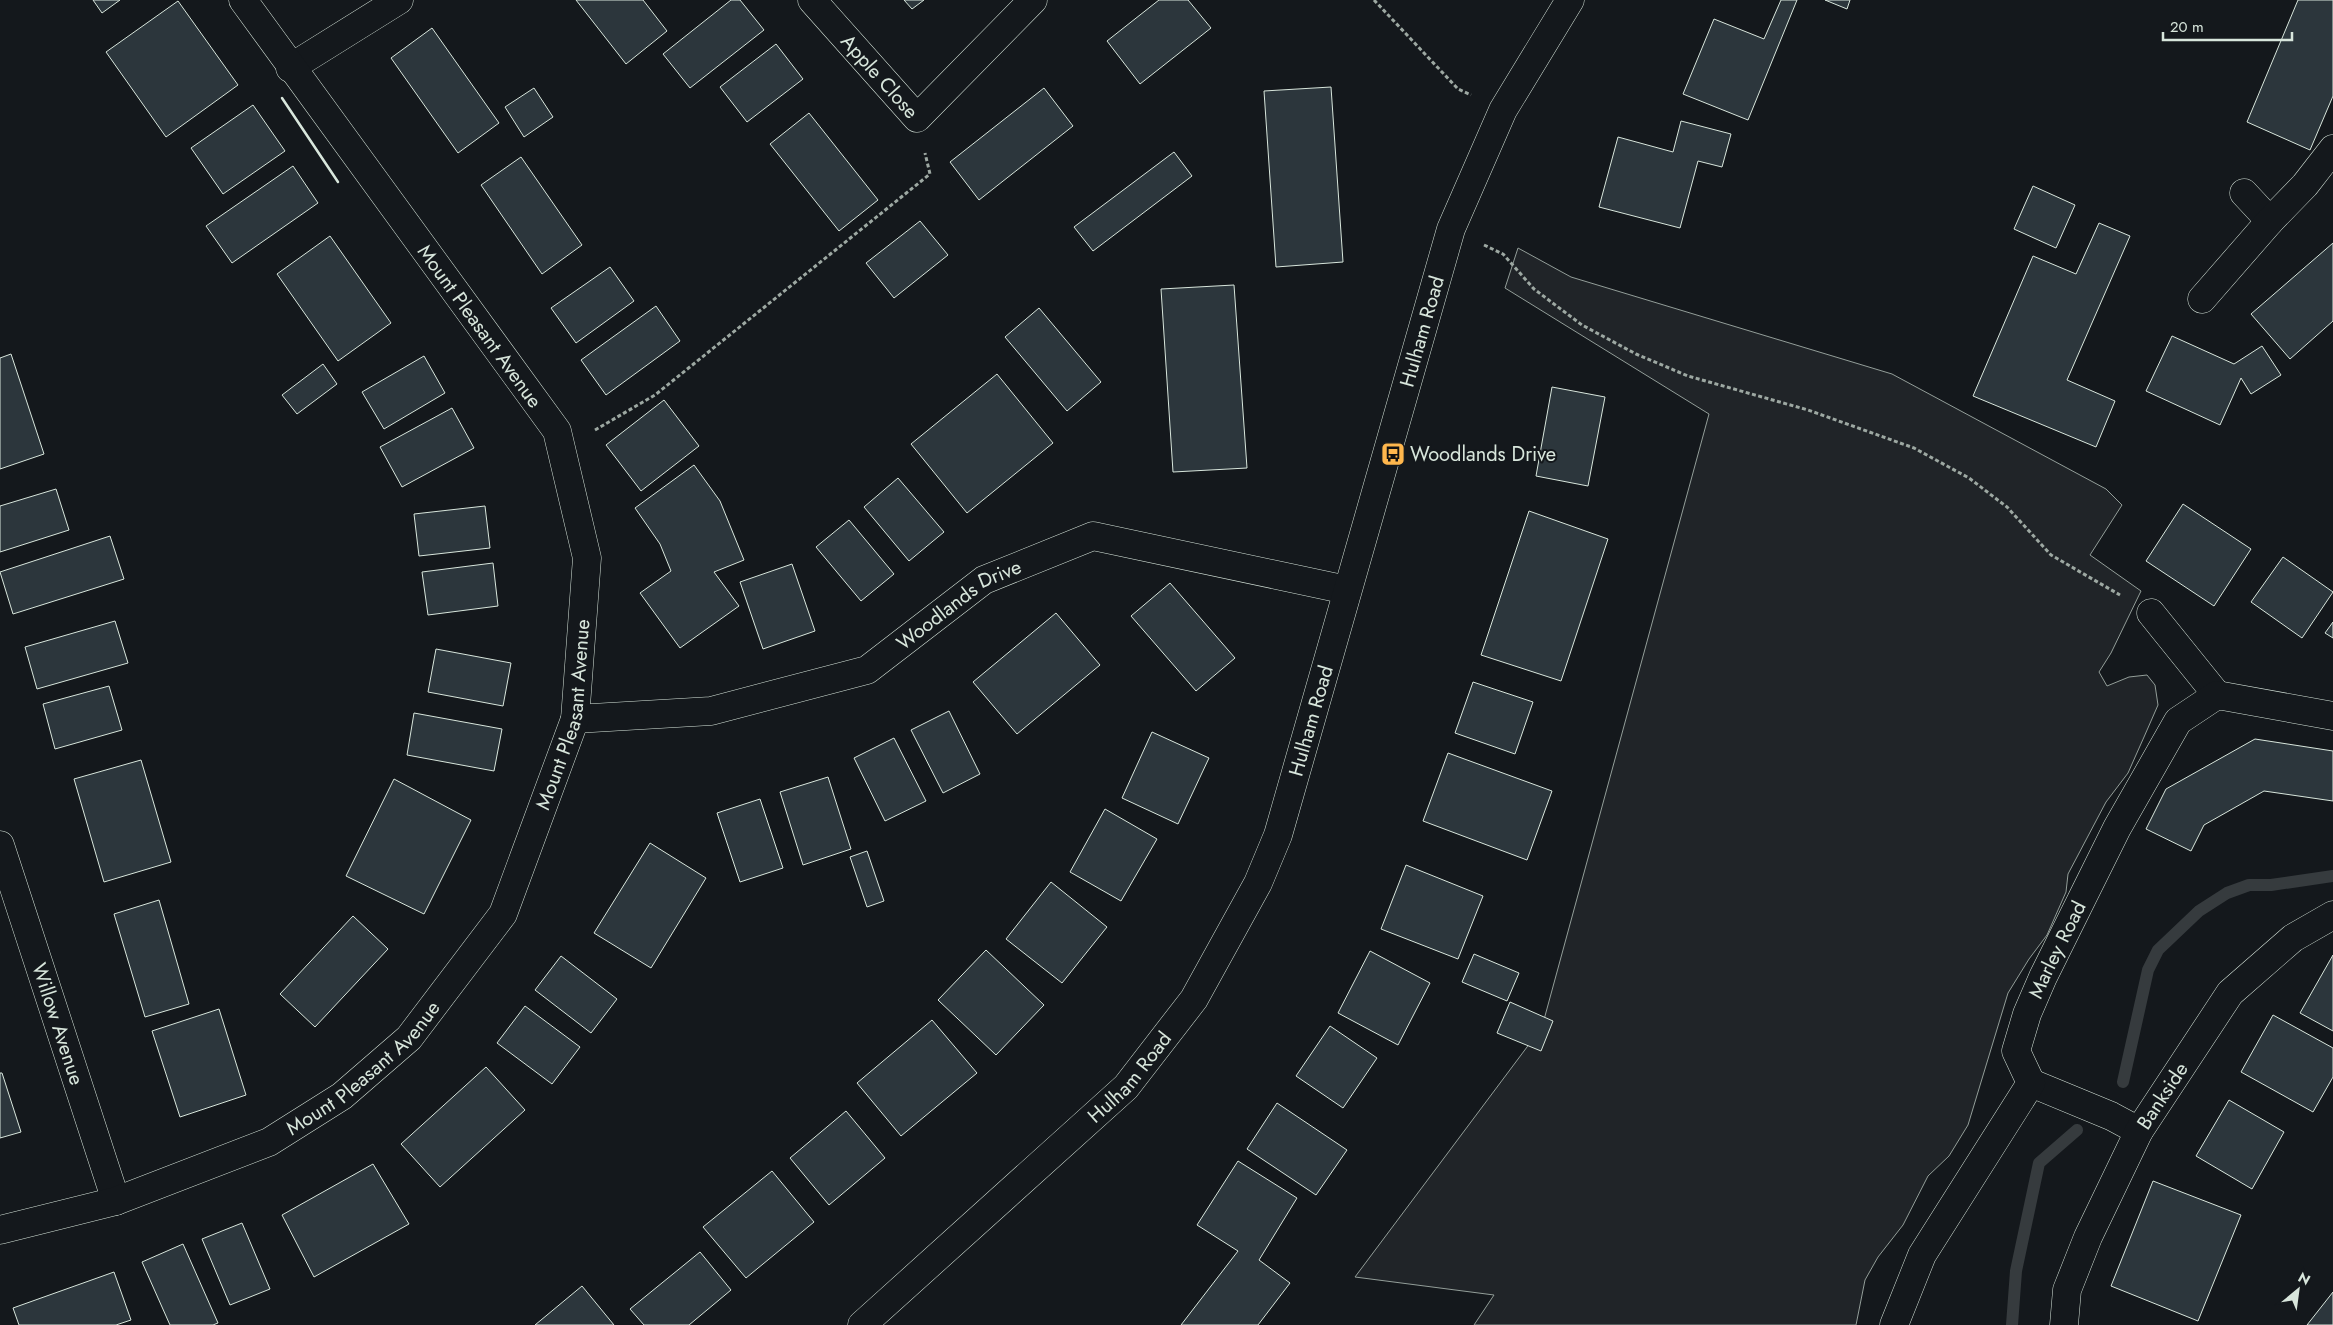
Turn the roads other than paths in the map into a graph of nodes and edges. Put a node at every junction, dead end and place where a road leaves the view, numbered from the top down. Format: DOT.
graph roads {
  1 [pos="242,0"];
  2 [pos="399,0"];
  3 [pos="812,0"];
  4 [pos="1033,0"];
  5 [pos="1570,0"];
  6 [pos="290,68"];
  7 [pos="2333,149"];
  8 [pos="2244,193"];
  9 [pos="2270,221"];
  10 [pos="2202,299"];
  11 [pos="1347,590"];
  12 [pos="2151,613"];
  13 [pos="2217,695"];
  14 [pos="2333,716"];
  15 [pos="575,719"];
  16 [pos="0,845"];
  17 [pos="2333,915"];
  18 [pos="2031,1083"];
  19 [pos="2139,1131"];
  20 [pos="116,1201"];
  21 [pos="0,1230"];
  22 [pos="862,1325"];
  23 [pos="1894,1325"];
  24 [pos="2064,1325"];
  1 -- 6 [label="street, Mount Pleasant Avenue"];
  2 -- 6 [label="street"];
  3 -- 4 [label="street, Apple Close"];
  5 -- 11 [label="street, Hulham Road"];
  6 -- 15 [label="street, Mount Pleasant Avenue"];
  7 -- 9 [label="street"];
  8 -- 9 [label="street"];
  9 -- 10 [label="street"];
  11 -- 15 [label="street, Woodlands Drive"];
  11 -- 22 [label="street, Hulham Road"];
  12 -- 13 [label="street"];
  13 -- 14 [label="street"];
  13 -- 18 [label="street, Marley Road"];
  15 -- 20 [label="street, Mount Pleasant Avenue"];
  16 -- 20 [label="street, Willow Avenue"];
  17 -- 19 [label="street, Bankside"];
  18 -- 19 [label="street"];
  18 -- 23 [label="street"];
  19 -- 24 [label="street, Bankside"];
  20 -- 21 [label="street, Mount Pleasant Avenue"];
}
